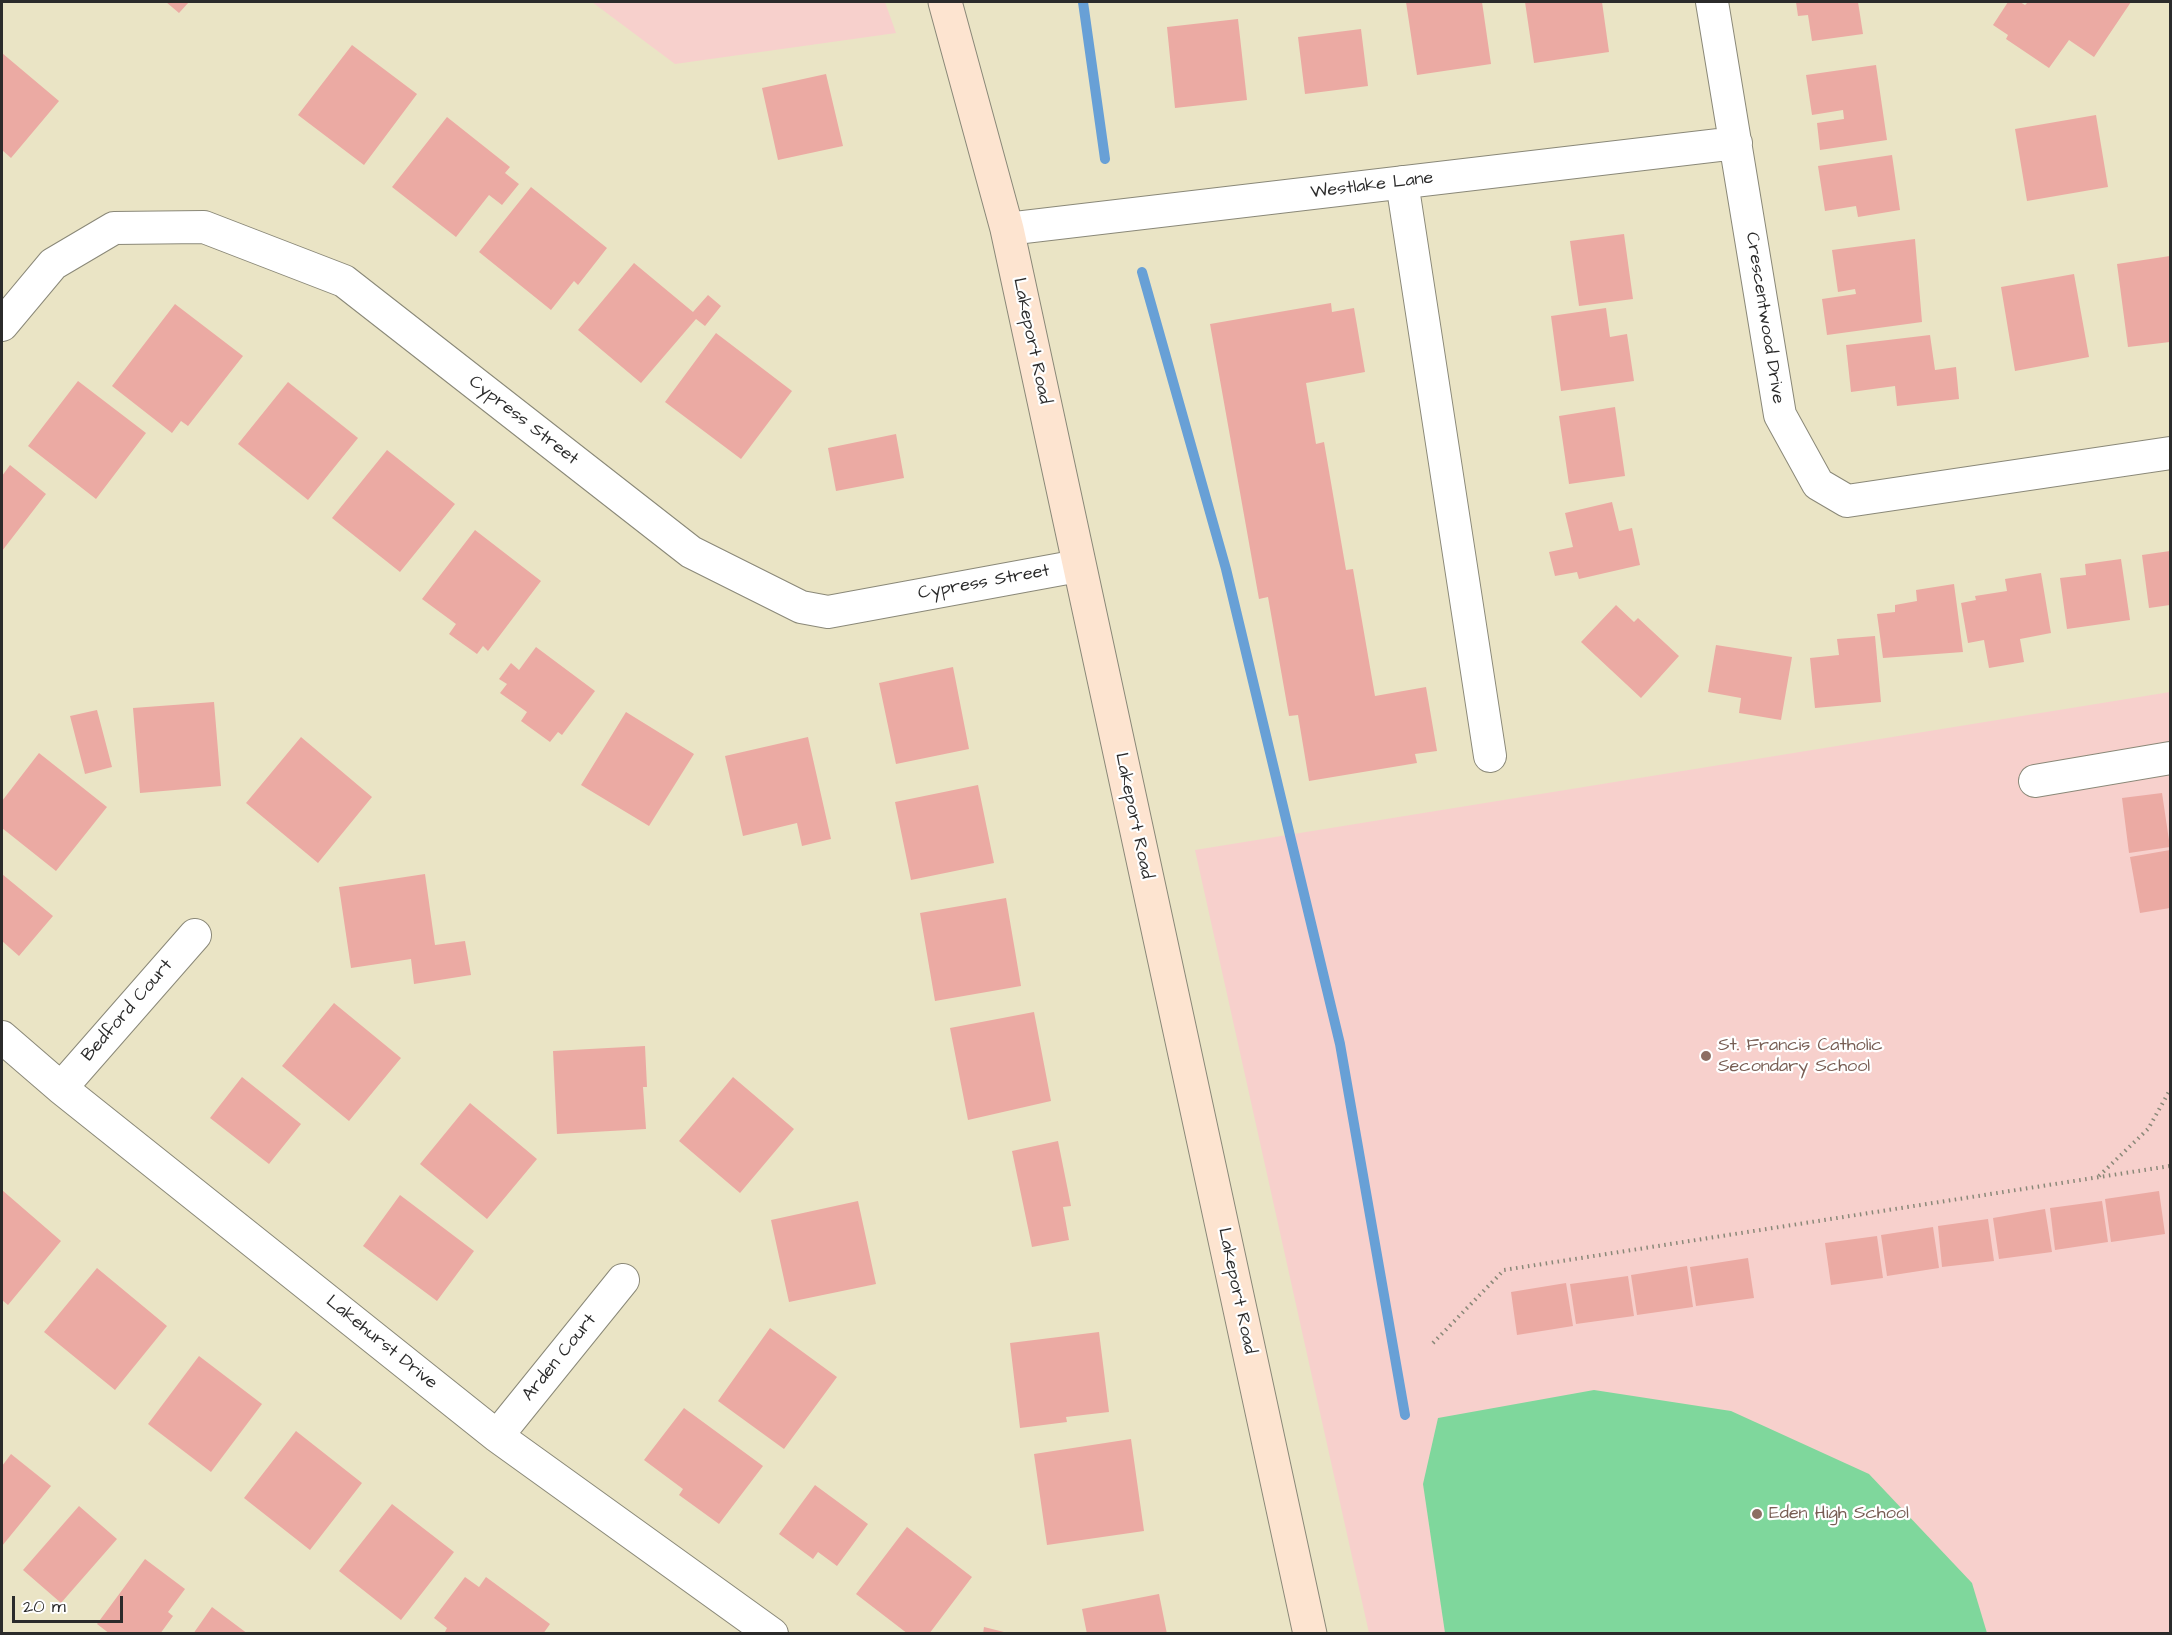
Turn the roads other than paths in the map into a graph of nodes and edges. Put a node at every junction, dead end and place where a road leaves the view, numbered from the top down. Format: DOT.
graph roads {
  1 [pos="945,2"];
  2 [pos="1712,2"];
  3 [pos="1736,142"];
  4 [pos="1402,182"];
  5 [pos="1007,229"];
  6 [pos="2,325"];
  7 [pos="2170,453"];
  8 [pos="1078,566"];
  9 [pos="1491,756"];
  10 [pos="2170,758"];
  11 [pos="2035,781"];
  12 [pos="195,935"];
  13 [pos="2,1037"];
  14 [pos="61,1088"];
  15 [pos="623,1280"];
  16 [pos="497,1436"];
  17 [pos="772,1634"];
  18 [pos="1310,1634"];
  1 -- 5 [label="main road, Lakeport Road"];
  2 -- 3 [label="street, Crescentwood Drive"];
  3 -- 4 [label="street, Westlake Lane"];
  3 -- 7 [label="street, Crescentwood Drive"];
  4 -- 5 [label="street, Westlake Lane"];
  4 -- 9 [label="street"];
  5 -- 8 [label="main road, Lakeport Road"];
  6 -- 8 [label="street, Cypress Street"];
  8 -- 18 [label="main road, Lakeport Road"];
  10 -- 11 [label="street"];
  12 -- 14 [label="street, Bedford Court"];
  13 -- 14 [label="street, Lakehurst Drive"];
  14 -- 16 [label="street, Lakehurst Drive"];
  15 -- 16 [label="street, Arden Court"];
  16 -- 17 [label="street, Lakehurst Drive"];
}
